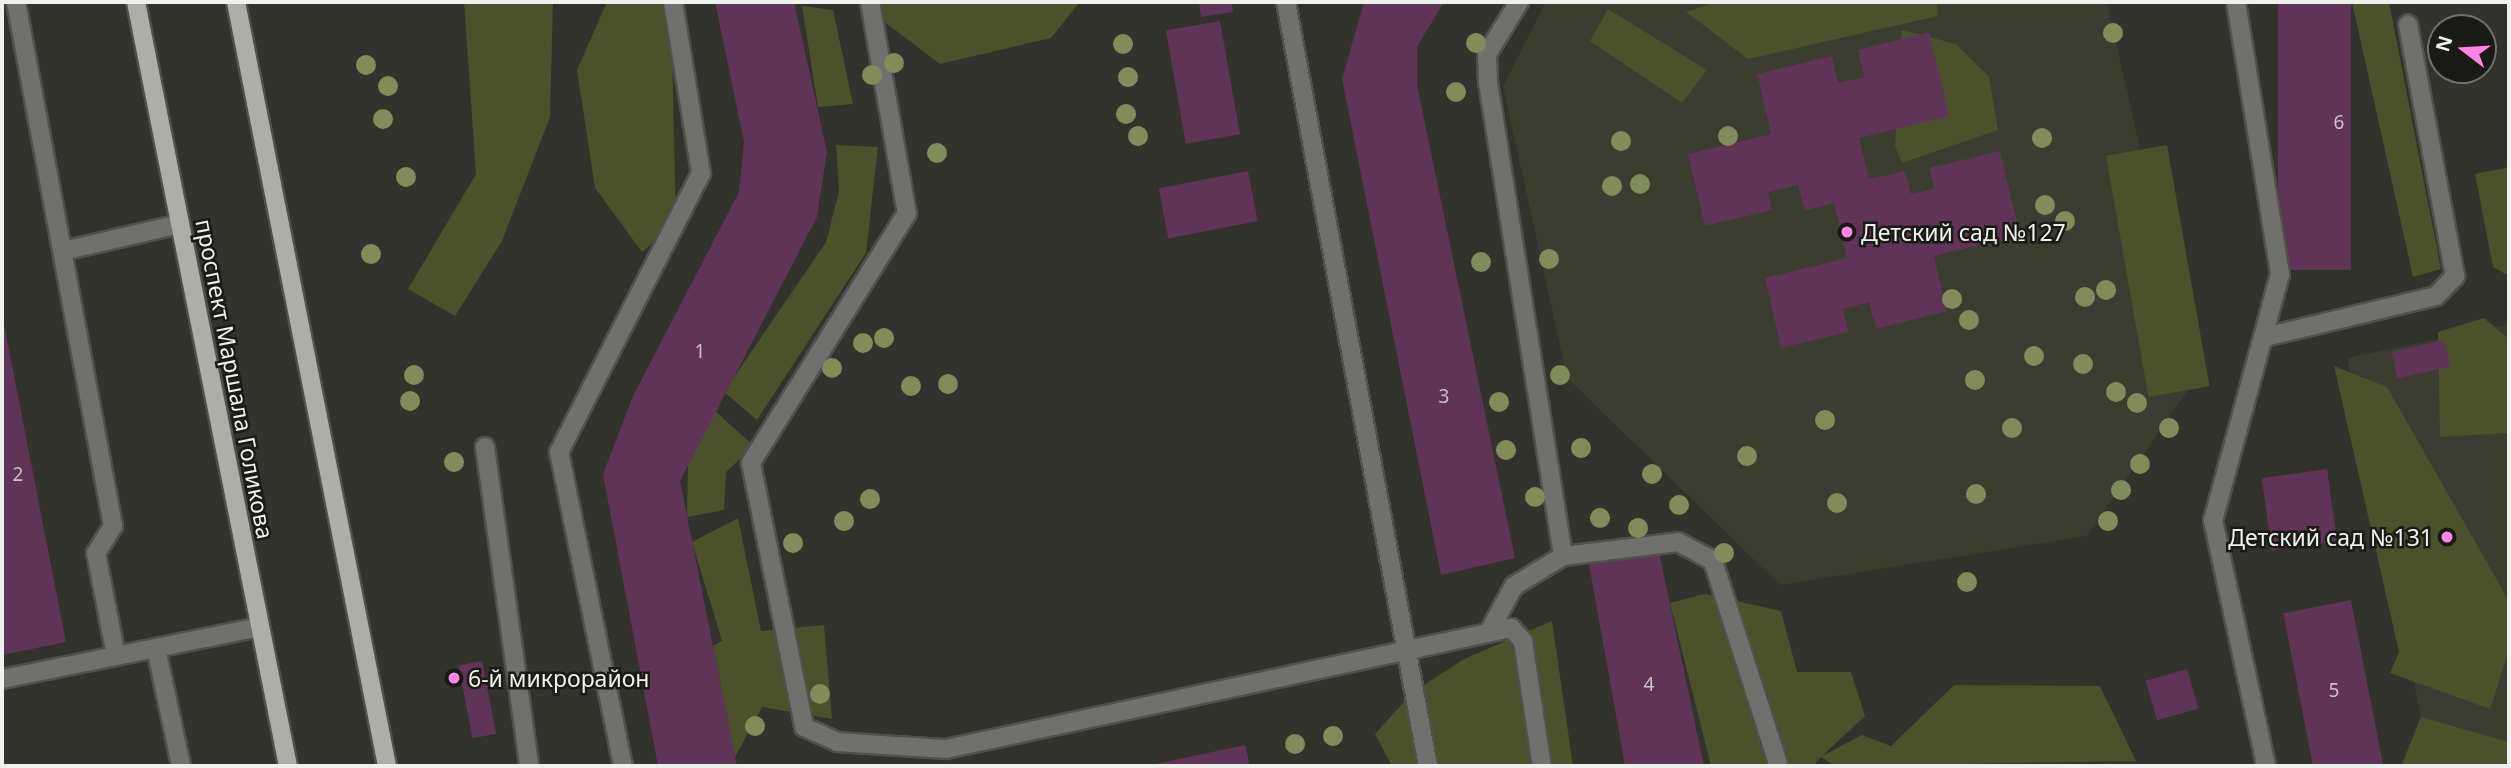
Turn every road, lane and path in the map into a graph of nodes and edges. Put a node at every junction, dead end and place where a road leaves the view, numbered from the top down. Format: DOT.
graph roads {
  1 [pos="16,2"];
  2 [pos="136,2"];
  3 [pos="236,2"];
  4 [pos="673,2"];
  5 [pos="870,2"];
  6 [pos="1519,2"];
  7 [pos="2236,2"];
  8 [pos="1284,3"];
  9 [pos="2408,24"];
  10 [pos="180,224"];
  11 [pos="63,251"];
  12 [pos="2265,337"];
  13 [pos="485,447"];
  14 [pos="1563,556"];
  15 [pos="259,627"];
  16 [pos="1491,628"];
  17 [pos="156,648"];
  18 [pos="1403,653"];
  19 [pos="116,656"];
  20 [pos="2,679"];
  21 [pos="181,766"];
  22 [pos="288,766"];
  23 [pos="387,766"];
  24 [pos="529,766"];
  25 [pos="623,766"];
  26 [pos="1429,766"];
  27 [pos="1542,766"];
  28 [pos="1779,766"];
  29 [pos="2266,766"];
  1 -- 11 [label="lane"];
  2 -- 10 [label="main road, проспект Маршала Голикова"];
  3 -- 23 [label="main road"];
  4 -- 25 [label="lane"];
  5 -- 18 [label="lane"];
  6 -- 14 [label="lane"];
  7 -- 12 [label="lane"];
  8 -- 18 [label="lane"];
  9 -- 12 [label="lane"];
  10 -- 11 [label="lane"];
  10 -- 15 [label="main road, проспект Маршала Голикова"];
  11 -- 19 [label="lane"];
  12 -- 29 [label="lane"];
  13 -- 24 [label="lane"];
  14 -- 16 [label="lane"];
  14 -- 28 [label="lane"];
  15 -- 17 [label="lane"];
  15 -- 22 [label="main road, проспект Маршала Голикова"];
  16 -- 18 [label="lane"];
  16 -- 27 [label="lane"];
  17 -- 19 [label="lane"];
  17 -- 21 [label="lane"];
  18 -- 26 [label="lane"];
  19 -- 20 [label="lane"];
}
